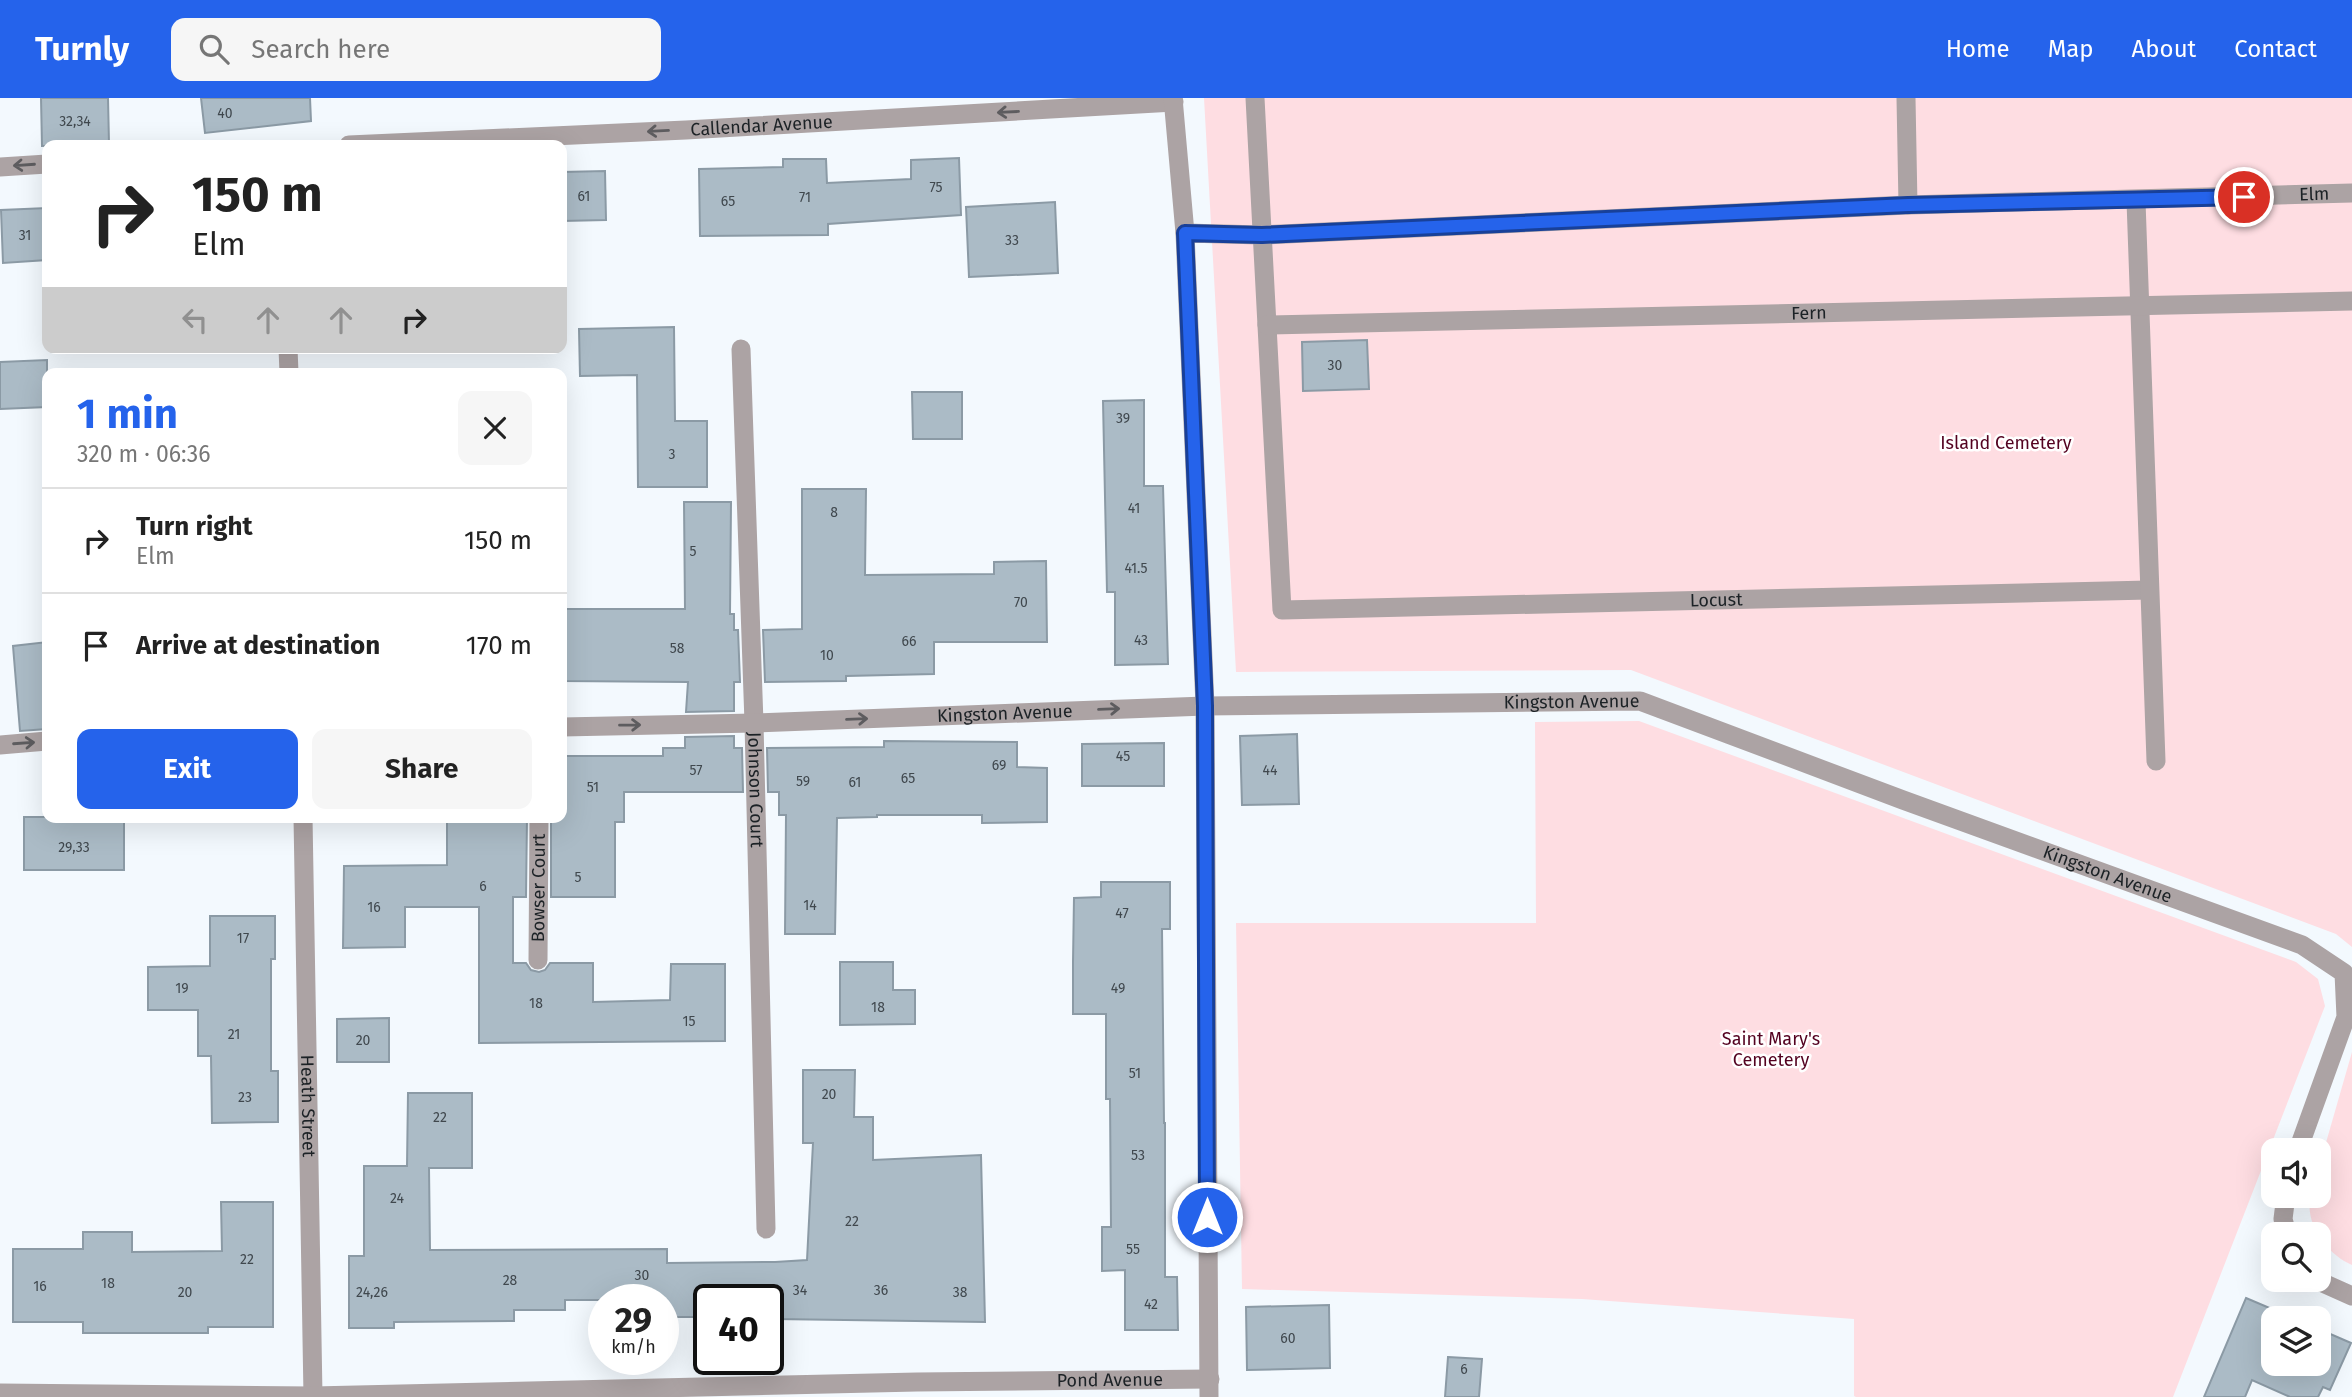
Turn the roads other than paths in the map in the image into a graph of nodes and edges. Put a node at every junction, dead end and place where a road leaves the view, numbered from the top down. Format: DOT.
graph roads {
  1 [pos="1255,98"];
  2 [pos="1906,98"];
  3 [pos="1173,100"];
  4 [pos="461,140"];
  5 [pos="42,164"];
  6 [pos="0,167"];
  7 [pos="2352,193"];
  8 [pos="2136,201"];
  9 [pos="1908,205"];
  10 [pos="1185,233"];
  11 [pos="1262,235"];
  12 [pos="2352,301"];
  13 [pos="2139,306"];
  14 [pos="1267,325"];
  15 [pos="741,349"];
  16 [pos="2149,590"];
  17 [pos="1205,706"];
  18 [pos="754,723"];
  19 [pos="567,727"];
  20 [pos="42,741"];
  21 [pos="0,745"];
  22 [pos="2156,761"];
  23 [pos="303,823"];
  24 [pos="539,823"];
  25 [pos="538,960"];
  26 [pos="2302,1138"];
  27 [pos="766,1229"];
  28 [pos="2331,1287"];
  29 [pos="2352,1296"];
  30 [pos="1210,1388"];
  31 [pos="0,1393"];
  32 [pos="313,1396"];
  1 -- 11 [label="street"];
  2 -- 9 [label="street"];
  3 -- 4 [label="street, Callendar Avenue, one-way"];
  3 -- 10 [label="street"];
  5 -- 6 [label="street, one-way"];
  7 -- 8 [label="street, Elm"];
  8 -- 9 [label="street, Elm"];
  8 -- 13 [label="street"];
  9 -- 11 [label="street, Elm"];
  10 -- 11 [label="street, Elm"];
  10 -- 17 [label="street"];
  11 -- 14 [label="street"];
  12 -- 13 [label="street, Fern"];
  13 -- 14 [label="street, Fern"];
  13 -- 16 [label="street"];
  14 -- 16 [label="street, Locust"];
  15 -- 18 [label="street, Johnson Court"];
  16 -- 22 [label="street"];
  18 -- 17 [label="street, Kingston Avenue, one-way"];
  17 -- 26 [label="street, Kingston Avenue"];
  17 -- 30 [label="street"];
  19 -- 18 [label="street, Kingston Avenue, one-way"];
  18 -- 27 [label="street, Johnson Court"];
  21 -- 20 [label="street, one-way"];
  23 -- 32 [label="street, Heath Street"];
  24 -- 25 [label="street, Bowser Court"];
  28 -- 29 [label="street"];
  30 -- 32 [label="street, Pond Avenue"];
  31 -- 32 [label="street, Pond Avenue"];
}
